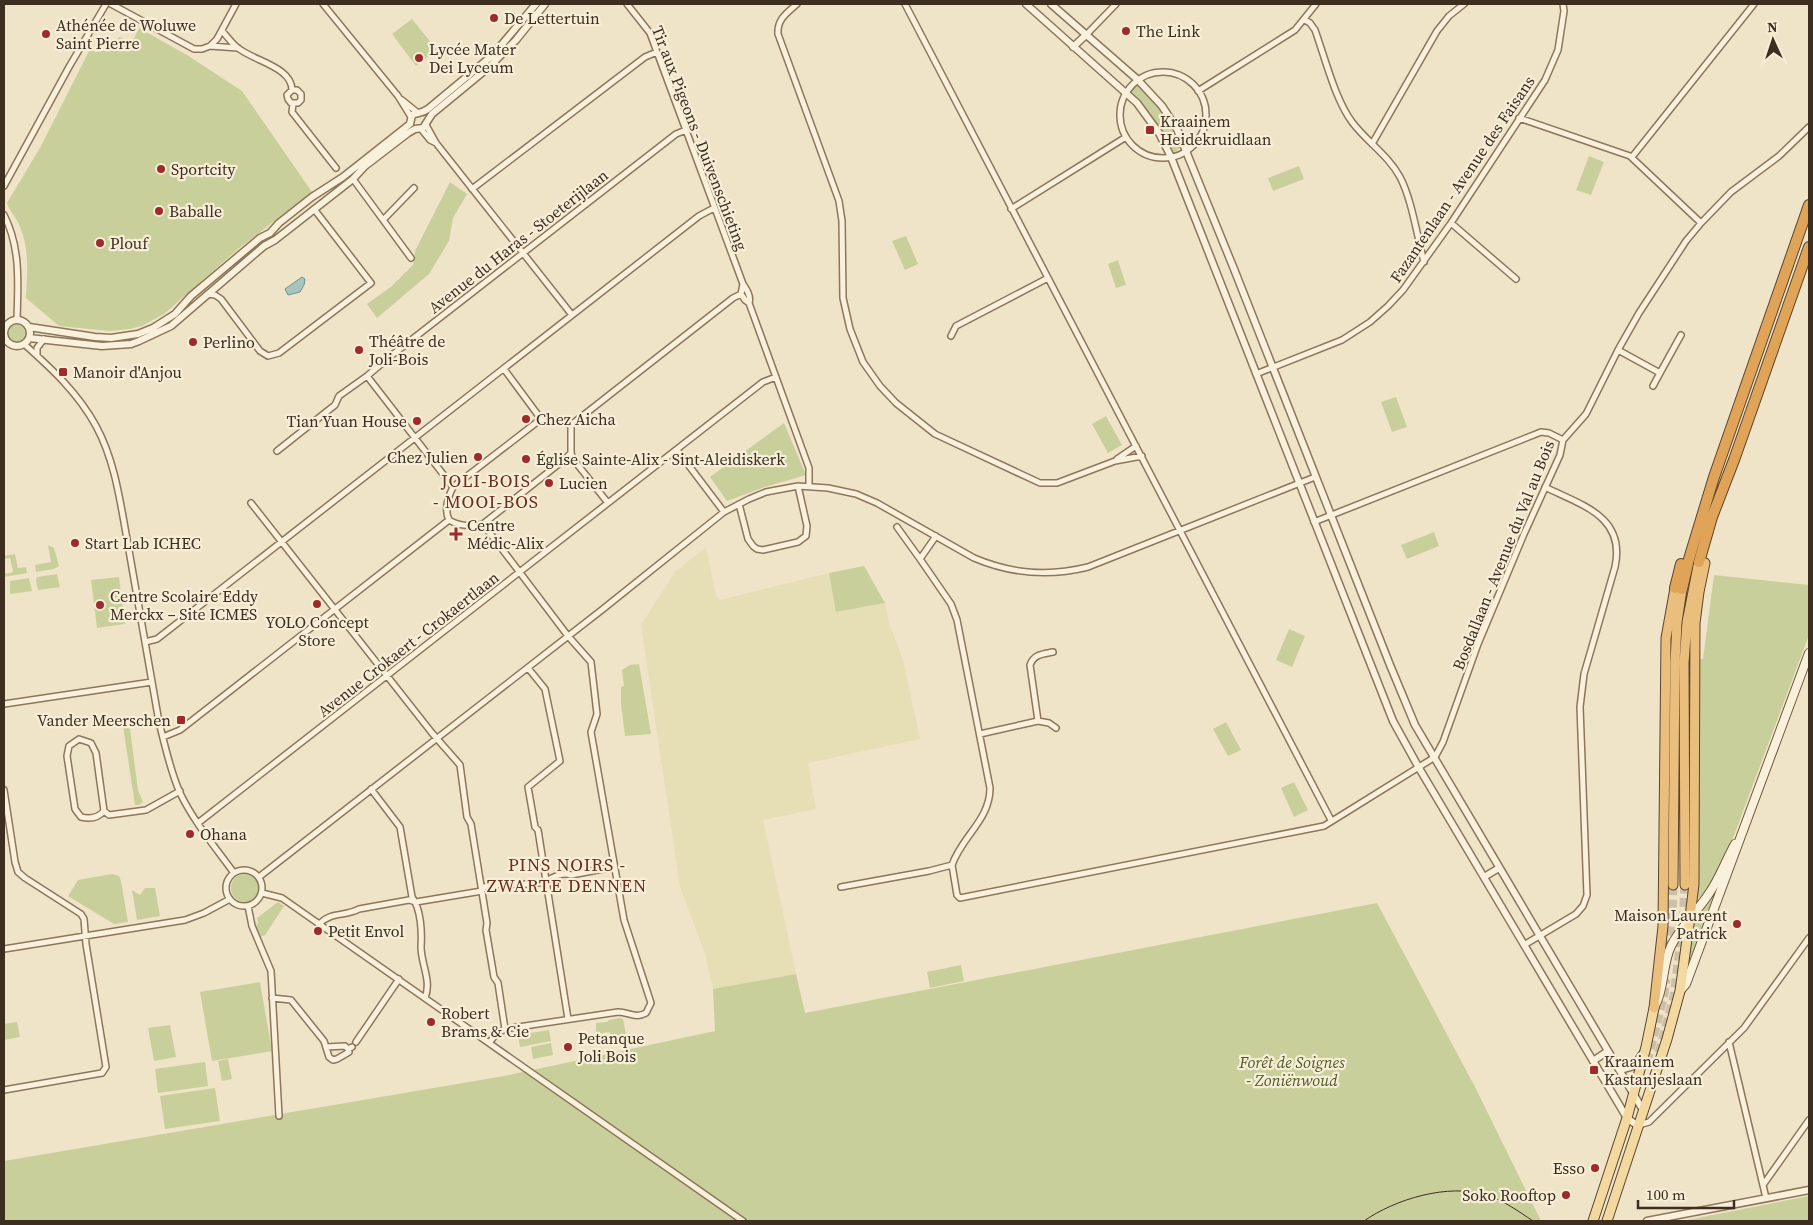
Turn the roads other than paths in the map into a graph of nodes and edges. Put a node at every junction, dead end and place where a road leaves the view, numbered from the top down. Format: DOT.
graph roads {
  1 [pos="106,4"];
  2 [pos="111,4"];
  3 [pos="236,4"];
  4 [pos="323,4"];
  5 [pos="536,4"];
  6 [pos="545,4"];
  7 [pos="627,4"];
  8 [pos="797,4"];
  9 [pos="905,4"];
  10 [pos="1026,4"];
  11 [pos="1051,4"];
  12 [pos="1116,4"];
  13 [pos="1316,4"];
  14 [pos="1464,4"];
  15 [pos="1563,4"];
  16 [pos="1754,4"];
  17 [pos="1305,20"];
  18 [pos="222,31"];
  19 [pos="1086,35"];
  20 [pos="210,46"];
  21 [pos="238,48"];
  22 [pos="1073,48"];
  23 [pos="657,52"];
  24 [pos="1138,80"];
  25 [pos="292,90"];
  26 [pos="1198,90"];
  27 [pos="1126,93"];
  28 [pos="398,96"];
  29 [pos="294,104"];
  30 [pos="420,113"];
  31 [pos="1520,118"];
  32 [pos="418,124"];
  33 [pos="1809,127"];
  34 [pos="686,130"];
  35 [pos="1126,137"];
  36 [pos="1372,144"];
  37 [pos="1186,150"];
  38 [pos="1170,157"];
  39 [pos="1632,158"];
  40 [pos="336,168"];
  41 [pos="353,179"];
  42 [pos="4,186"];
  43 [pos="414,188"];
  44 [pos="472,189"];
  45 [pos="1809,206"];
  46 [pos="714,208"];
  47 [pos="314,209"];
  48 [pos="1011,209"];
  49 [pos="4,215"];
  50 [pos="384,219"];
  51 [pos="1701,222"];
  52 [pos="1451,223"];
  53 [pos="1809,247"];
  54 [pos="523,253"];
  55 [pos="411,258"];
  56 [pos="1424,262"];
  57 [pos="1048,278"];
  58 [pos="1516,278"];
  59 [pos="742,284"];
  60 [pos="208,294"];
  61 [pos="741,294"];
  62 [pos="749,303"];
  63 [pos="572,315"];
  64 [pos="17,320"];
  65 [pos="5,326"];
  66 [pos="29,327"];
  67 [pos="4,335"];
  68 [pos="1681,335"];
  69 [pos="951,336"];
  70 [pos="29,338"];
  71 [pos="44,339"];
  72 [pos="24,344"];
  73 [pos="7,345"];
  74 [pos="1618,350"];
  75 [pos="37,355"];
  76 [pos="1273,368"];
  77 [pos="504,369"];
  78 [pos="1660,373"];
  79 [pos="1256,374"];
  80 [pos="367,376"];
  81 [pos="776,377"];
  82 [pos="1653,386"];
  83 [pos="541,419"];
  84 [pos="571,425"];
  85 [pos="414,438"];
  86 [pos="1563,440"];
  87 [pos="1136,446"];
  88 [pos="277,450"];
  89 [pos="677,450"];
  90 [pos="571,453"];
  91 [pos="1142,456"];
  92 [pos="1115,461"];
  93 [pos="1315,476"];
  94 [pos="1299,483"];
  95 [pos="798,486"];
  96 [pos="808,486"];
  97 [pos="453,487"];
  98 [pos="1545,487"];
  99 [pos="251,503"];
  100 [pos="608,503"];
  101 [pos="739,504"];
  102 [pos="724,512"];
  103 [pos="1330,516"];
  104 [pos="449,520"];
  105 [pos="1314,522"];
  106 [pos="482,524"];
  107 [pos="897,527"];
  108 [pos="1181,531"];
  109 [pos="936,536"];
  110 [pos="282,542"];
  111 [pos="920,559"];
  112 [pos="1702,562"];
  113 [pos="520,572"];
  114 [pos="1679,589"];
  115 [pos="335,608"];
  116 [pos="568,636"];
  117 [pos="145,642"];
  118 [pos="1053,652"];
  119 [pos="1809,653"];
  120 [pos="528,668"];
  121 [pos="388,675"];
  122 [pos="152,682"];
  123 [pos="4,704"];
  124 [pos="1038,721"];
  125 [pos="1056,728"];
  126 [pos="980,734"];
  127 [pos="163,737"];
  128 [pos="437,737"];
  129 [pos="1434,758"];
  130 [pos="1419,768"];
  131 [pos="371,789"];
  132 [pos="4,790"];
  133 [pos="180,792"];
  134 [pos="104,811"];
  135 [pos="1332,820"];
  136 [pos="198,823"];
  137 [pos="1740,836"];
  138 [pos="952,864"];
  139 [pos="614,867"];
  140 [pos="1499,868"];
  141 [pos="234,873"];
  142 [pos="259,877"];
  143 [pos="1484,877"];
  144 [pos="546,880"];
  145 [pos="1673,884"];
  146 [pos="1685,885"];
  147 [pos="841,887"];
  148 [pos="482,891"];
  149 [pos="262,893"];
  150 [pos="1693,898"];
  151 [pos="230,899"];
  152 [pos="1703,901"];
  153 [pos="416,902"];
  154 [pos="248,906"];
  155 [pos="1690,918"];
  156 [pos="319,924"];
  157 [pos="1540,935"];
  158 [pos="86,936"];
  159 [pos="1809,938"];
  160 [pos="1524,945"];
  161 [pos="4,949"];
  162 [pos="399,979"];
  163 [pos="1680,991"];
  164 [pos="272,998"];
  165 [pos="425,998"];
  166 [pos="1654,1008"];
  167 [pos="568,1019"];
  168 [pos="505,1029"];
  169 [pos="1729,1042"];
  170 [pos="489,1043"];
  171 [pos="352,1046"];
  172 [pos="1646,1046"];
  173 [pos="326,1047"];
  174 [pos="1608,1051"];
  175 [pos="1593,1061"];
  176 [pos="1618,1067"];
  177 [pos="4,1090"];
  178 [pos="1634,1095"];
  179 [pos="1643,1110"];
  180 [pos="279,1116"];
  181 [pos="1627,1118"];
  182 [pos="1809,1120"];
  183 [pos="1638,1126"];
  184 [pos="1763,1185"];
  185 [pos="1809,1190"];
  186 [pos="1766,1198"];
  187 [pos="1596,1220"];
  188 [pos="743,1221"];
  189 [pos="1607,1221"];
  190 [pos="1646,1221"];
  1 -- 42 [label="street"];
  2 -- 20 [label="street"];
  3 -- 18 [label="street"];
  4 -- 28 [label="street"];
  5 -- 30 [label="street"];
  6 -- 32 [label="street"];
  7 -- 23 [label="street, Tir aux Pigeons - Duivenschieting"];
  8 -- 92 [label="street"];
  9 -- 48 [label="street"];
  10 -- 22 [label="street"];
  11 -- 19 [label="street"];
  12 -- 19 [label="street"];
  13 -- 17 [label="street"];
  14 -- 36 [label="street"];
  15 -- 31 [label="street, Fazantenlaan - Avenue des Faisans"];
  16 -- 39 [label="street"];
  17 -- 26 [label="street"];
  17 -- 36 [label="street"];
  18 -- 20 [label="street"];
  18 -- 21 [label="street"];
  19 -- 22 [label="street"];
  19 -- 24 [label="street"];
  20 -- 21 [label="street"];
  21 -- 25 [label="street"];
  22 -- 27 [label="street"];
  23 -- 34 [label="street, Tir aux Pigeons - Duivenschieting"];
  23 -- 44 [label="street"];
  24 -- 26 [label="street"];
  24 -- 27 [label="street"];
  24 -- 37 [label="street"];
  25 -- 29 [label="street"];
  25 -- 29 [label="street"];
  26 -- 37 [label="street"];
  27 -- 35 [label="street"];
  27 -- 38 [label="street"];
  28 -- 30 [label="street"];
  28 -- 32 [label="street"];
  29 -- 40 [label="street"];
  30 -- 32 [label="street"];
  30 -- 32 [label="street"];
  31 -- 39 [label="street"];
  31 -- 52 [label="street, Fazantenlaan - Avenue des Faisans"];
  32 -- 41 [label="street"];
  32 -- 44 [label="street"];
  32 -- 66 [label="street"];
  33 -- 51 [label="street, Bosdallaan - Avenue du Val au Bois"];
  34 -- 46 [label="street, Tir aux Pigeons - Duivenschieting"];
  34 -- 54 [label="street, Avenue du Haras - Stoeterijlaan"];
  35 -- 38 [label="street"];
  35 -- 48 [label="street"];
  36 -- 56 [label="street"];
  37 -- 38 [label="street"];
  37 -- 76 [label="street"];
  38 -- 79 [label="street"];
  39 -- 51 [label="street"];
  41 -- 47 [label="street"];
  41 -- 50 [label="street"];
  43 -- 50 [label="street"];
  44 -- 54 [label="street"];
  45 -- 114 [label="highway"];
  46 -- 59 [label="street, Tir aux Pigeons - Duivenschieting"];
  46 -- 63 [label="street"];
  47 -- 60 [label="street"];
  47 -- 60 [label="street"];
  48 -- 57 [label="street"];
  49 -- 64 [label="street"];
  50 -- 55 [label="street"];
  51 -- 74 [label="street, Bosdallaan - Avenue du Val au Bois"];
  52 -- 56 [label="street, Fazantenlaan - Avenue des Faisans"];
  52 -- 58 [label="street"];
  53 -- 112 [label="highway"];
  54 -- 63 [label="street"];
  54 -- 80 [label="street, Avenue du Haras - Stoeterijlaan"];
  56 -- 76 [label="street, Fazantenlaan - Avenue des Faisans"];
  57 -- 69 [label="street"];
  57 -- 87 [label="street"];
  59 -- 61 [label="street, Tir aux Pigeons - Duivenschieting"];
  59 -- 62 [label="street, Tir aux Pigeons - Duivenschieting"];
  60 -- 71 [label="street"];
  61 -- 62 [label="street, Tir aux Pigeons - Duivenschieting"];
  61 -- 84 [label="street"];
  62 -- 81 [label="street, Tir aux Pigeons - Duivenschieting"];
  63 -- 77 [label="street"];
  64 -- 65 [label="street"];
  64 -- 66 [label="street"];
  65 -- 67 [label="street"];
  66 -- 70 [label="street"];
  67 -- 73 [label="street"];
  68 -- 78 [label="street"];
  70 -- 71 [label="street"];
  70 -- 72 [label="street"];
  71 -- 75 [label="street"];
  72 -- 73 [label="street"];
  72 -- 75 [label="street"];
  74 -- 78 [label="street"];
  74 -- 86 [label="street, Bosdallaan - Avenue du Val au Bois"];
  75 -- 117 [label="street"];
  76 -- 79 [label="street, Fazantenlaan - Avenue des Faisans"];
  76 -- 93 [label="street"];
  77 -- 83 [label="street"];
  77 -- 85 [label="street"];
  78 -- 82 [label="street"];
  79 -- 94 [label="street"];
  80 -- 85 [label="street"];
  80 -- 88 [label="street, Avenue du Haras - Stoeterijlaan"];
  81 -- 89 [label="street, Avenue Crokaert - Crokaertlaan"];
  81 -- 96 [label="street, Tir aux Pigeons - Duivenschieting"];
  83 -- 84 [label="street"];
  83 -- 97 [label="street"];
  84 -- 90 [label="street"];
  85 -- 97 [label="street"];
  85 -- 110 [label="street"];
  86 -- 98 [label="street, Bosdallaan - Avenue du Val au Bois"];
  86 -- 103 [label="street"];
  87 -- 91 [label="street"];
  87 -- 92 [label="street"];
  89 -- 100 [label="street, Avenue Crokaert - Crokaertlaan"];
  89 -- 102 [label="street"];
  90 -- 100 [label="street"];
  90 -- 106 [label="street"];
  91 -- 92 [label="street"];
  91 -- 108 [label="street"];
  93 -- 94 [label="street"];
  93 -- 103 [label="street"];
  94 -- 105 [label="street"];
  94 -- 108 [label="street"];
  95 -- 96 [label="street"];
  95 -- 101 [label="street"];
  95 -- 101 [label="street"];
  96 -- 109 [label="street"];
  97 -- 104 [label="street"];
  98 -- 129 [label="street, Bosdallaan - Avenue du Val au Bois"];
  98 -- 157 [label="street"];
  99 -- 110 [label="street"];
  100 -- 113 [label="street, Avenue Crokaert - Crokaertlaan"];
  101 -- 102 [label="street"];
  102 -- 116 [label="street"];
  103 -- 105 [label="street"];
  103 -- 129 [label="street"];
  104 -- 106 [label="street"];
  104 -- 115 [label="street"];
  105 -- 130 [label="street"];
  106 -- 113 [label="street"];
  107 -- 111 [label="street"];
  108 -- 109 [label="street"];
  108 -- 135 [label="street"];
  109 -- 111 [label="street"];
  110 -- 115 [label="street"];
  110 -- 117 [label="street"];
  111 -- 126 [label="street"];
  112 -- 146 [label="highway"];
  112 -- 150 [label="highway"];
  113 -- 116 [label="street"];
  113 -- 121 [label="street, Avenue Crokaert - Crokaertlaan"];
  114 -- 145 [label="highway"];
  114 -- 166 [label="highway"];
  115 -- 121 [label="street"];
  115 -- 127 [label="street"];
  116 -- 120 [label="street"];
  116 -- 139 [label="street"];
  117 -- 122 [label="street"];
  118 -- 124 [label="street"];
  119 -- 137 [label="main road"];
  120 -- 128 [label="street"];
  120 -- 144 [label="street"];
  121 -- 128 [label="street"];
  121 -- 136 [label="street, Avenue Crokaert - Crokaertlaan"];
  122 -- 123 [label="street"];
  122 -- 127 [label="street"];
  124 -- 125 [label="street"];
  124 -- 126 [label="street"];
  126 -- 138 [label="street"];
  127 -- 133 [label="street"];
  128 -- 131 [label="street"];
  128 -- 148 [label="street"];
  129 -- 130 [label="street, Bosdallaan - Avenue du Val au Bois"];
  129 -- 140 [label="street"];
  130 -- 135 [label="street, Bosdallaan - Avenue du Val au Bois"];
  130 -- 143 [label="street"];
  131 -- 142 [label="street"];
  131 -- 153 [label="street"];
  132 -- 158 [label="street"];
  133 -- 134 [label="street"];
  133 -- 136 [label="street"];
  134 -- 134 [label="street"];
  135 -- 138 [label="street, Bosdallaan - Avenue du Val au Bois"];
  136 -- 141 [label="street"];
  137 -- 152 [label="main road"];
  137 -- 163 [label="main road"];
  138 -- 147 [label="street"];
  139 -- 144 [label="street"];
  139 -- 167 [label="street"];
  140 -- 143 [label="street"];
  140 -- 157 [label="street"];
  141 -- 142 [label="street"];
  141 -- 151 [label="street"];
  142 -- 149 [label="street"];
  143 -- 160 [label="street"];
  144 -- 148 [label="street"];
  144 -- 167 [label="street"];
  148 -- 153 [label="street"];
  148 -- 168 [label="street"];
  149 -- 154 [label="street"];
  149 -- 156 [label="street"];
  150 -- 152 [label="main road"];
  150 -- 155 [label="highway"];
  151 -- 154 [label="street"];
  151 -- 158 [label="street"];
  152 -- 155 [label="main road"];
  153 -- 156 [label="street"];
  153 -- 165 [label="street"];
  154 -- 164 [label="street"];
  155 -- 163 [label="main road"];
  155 -- 166 [label="main road"];
  156 -- 162 [label="street"];
  157 -- 160 [label="street"];
  157 -- 174 [label="street"];
  158 -- 161 [label="street"];
  158 -- 177 [label="street"];
  159 -- 169 [label="street"];
  160 -- 175 [label="street"];
  162 -- 165 [label="street"];
  162 -- 171 [label="street"];
  163 -- 179 [label="main road"];
  164 -- 173 [label="street"];
  164 -- 180 [label="street"];
  165 -- 170 [label="street"];
  166 -- 172 [label="main road"];
  167 -- 168 [label="street"];
  168 -- 170 [label="street"];
  169 -- 183 [label="street"];
  169 -- 184 [label="street"];
  170 -- 188 [label="street"];
  171 -- 173 [label="street"];
  171 -- 173 [label="street"];
  172 -- 176 [label="street"];
  172 -- 178 [label="main road"];
  174 -- 175 [label="street"];
  174 -- 176 [label="street"];
  175 -- 181 [label="street"];
  176 -- 178 [label="street"];
  178 -- 179 [label="street"];
  178 -- 181 [label="main road"];
  179 -- 183 [label="main road"];
  181 -- 183 [label="street"];
  181 -- 187 [label="main road"];
  182 -- 184 [label="street"];
  183 -- 189 [label="main road"];
  184 -- 186 [label="street"];
  185 -- 186 [label="street"];
  186 -- 190 [label="street"];
}
